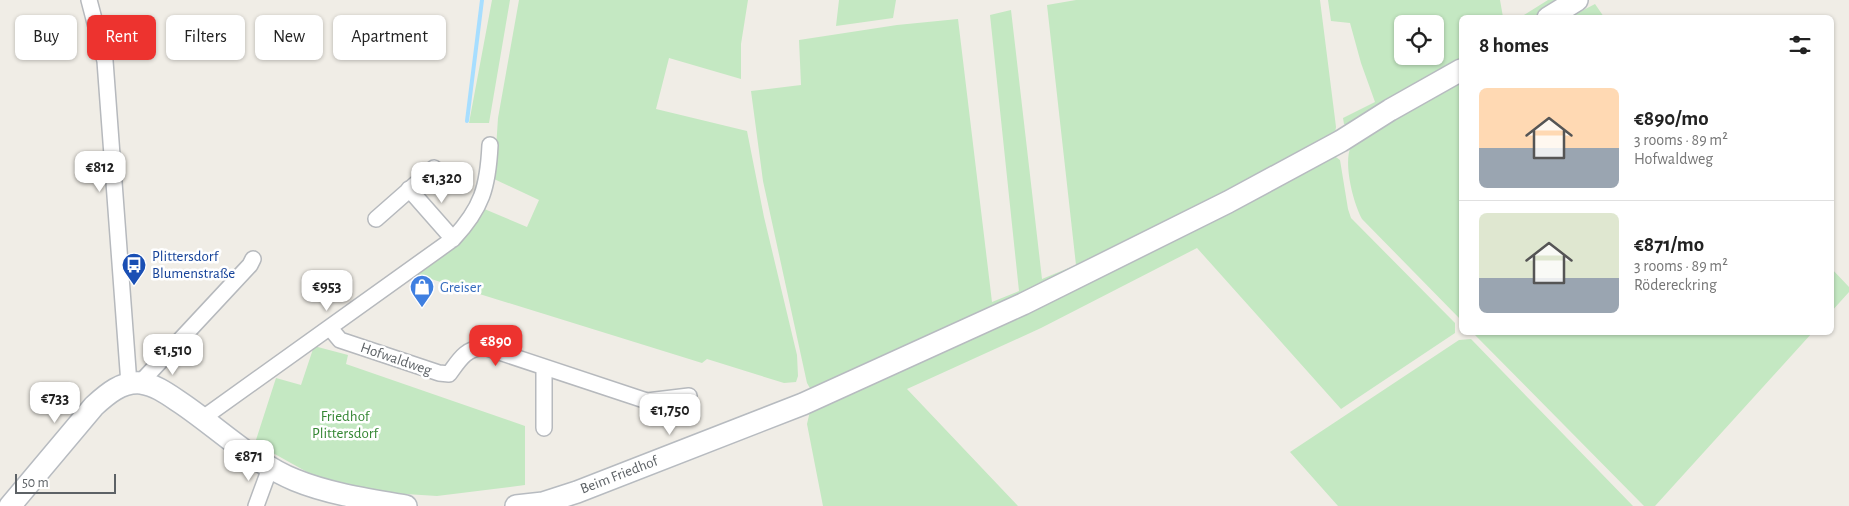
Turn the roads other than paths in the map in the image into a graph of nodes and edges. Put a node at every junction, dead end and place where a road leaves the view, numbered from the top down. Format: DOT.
graph roads {
  1 [pos="89,0"];
  2 [pos="1577,0"];
  3 [pos="1553,15"];
  4 [pos="1459,71"];
  5 [pos="490,145"];
  6 [pos="434,168"];
  7 [pos="409,189"];
  8 [pos="376,219"];
  9 [pos="453,239"];
  10 [pos="253,259"];
  11 [pos="330,328"];
  12 [pos="544,367"];
  13 [pos="135,383"];
  14 [pos="689,396"];
  15 [pos="203,418"];
  16 [pos="544,428"];
  17 [pos="270,468"];
  18 [pos="10,506"];
  19 [pos="256,506"];
  20 [pos="406,506"];
  21 [pos="516,506"];
  1 -- 13 [label="street"];
  2 -- 3 [label="main road"];
  4 -- 21 [label="main road, Beim Friedhof"];
  5 -- 9 [label="street"];
  6 -- 7 [label="street"];
  7 -- 8 [label="street"];
  7 -- 9 [label="street"];
  9 -- 11 [label="street"];
  10 -- 13 [label="street"];
  11 -- 12 [label="street, Hofwaldweg"];
  11 -- 15 [label="street"];
  12 -- 14 [label="street, Hofwaldweg"];
  12 -- 16 [label="street"];
  13 -- 15 [label="main road"];
  13 -- 18 [label="main road"];
  15 -- 17 [label="main road"];
  17 -- 19 [label="street"];
  17 -- 20 [label="main road"];
}
